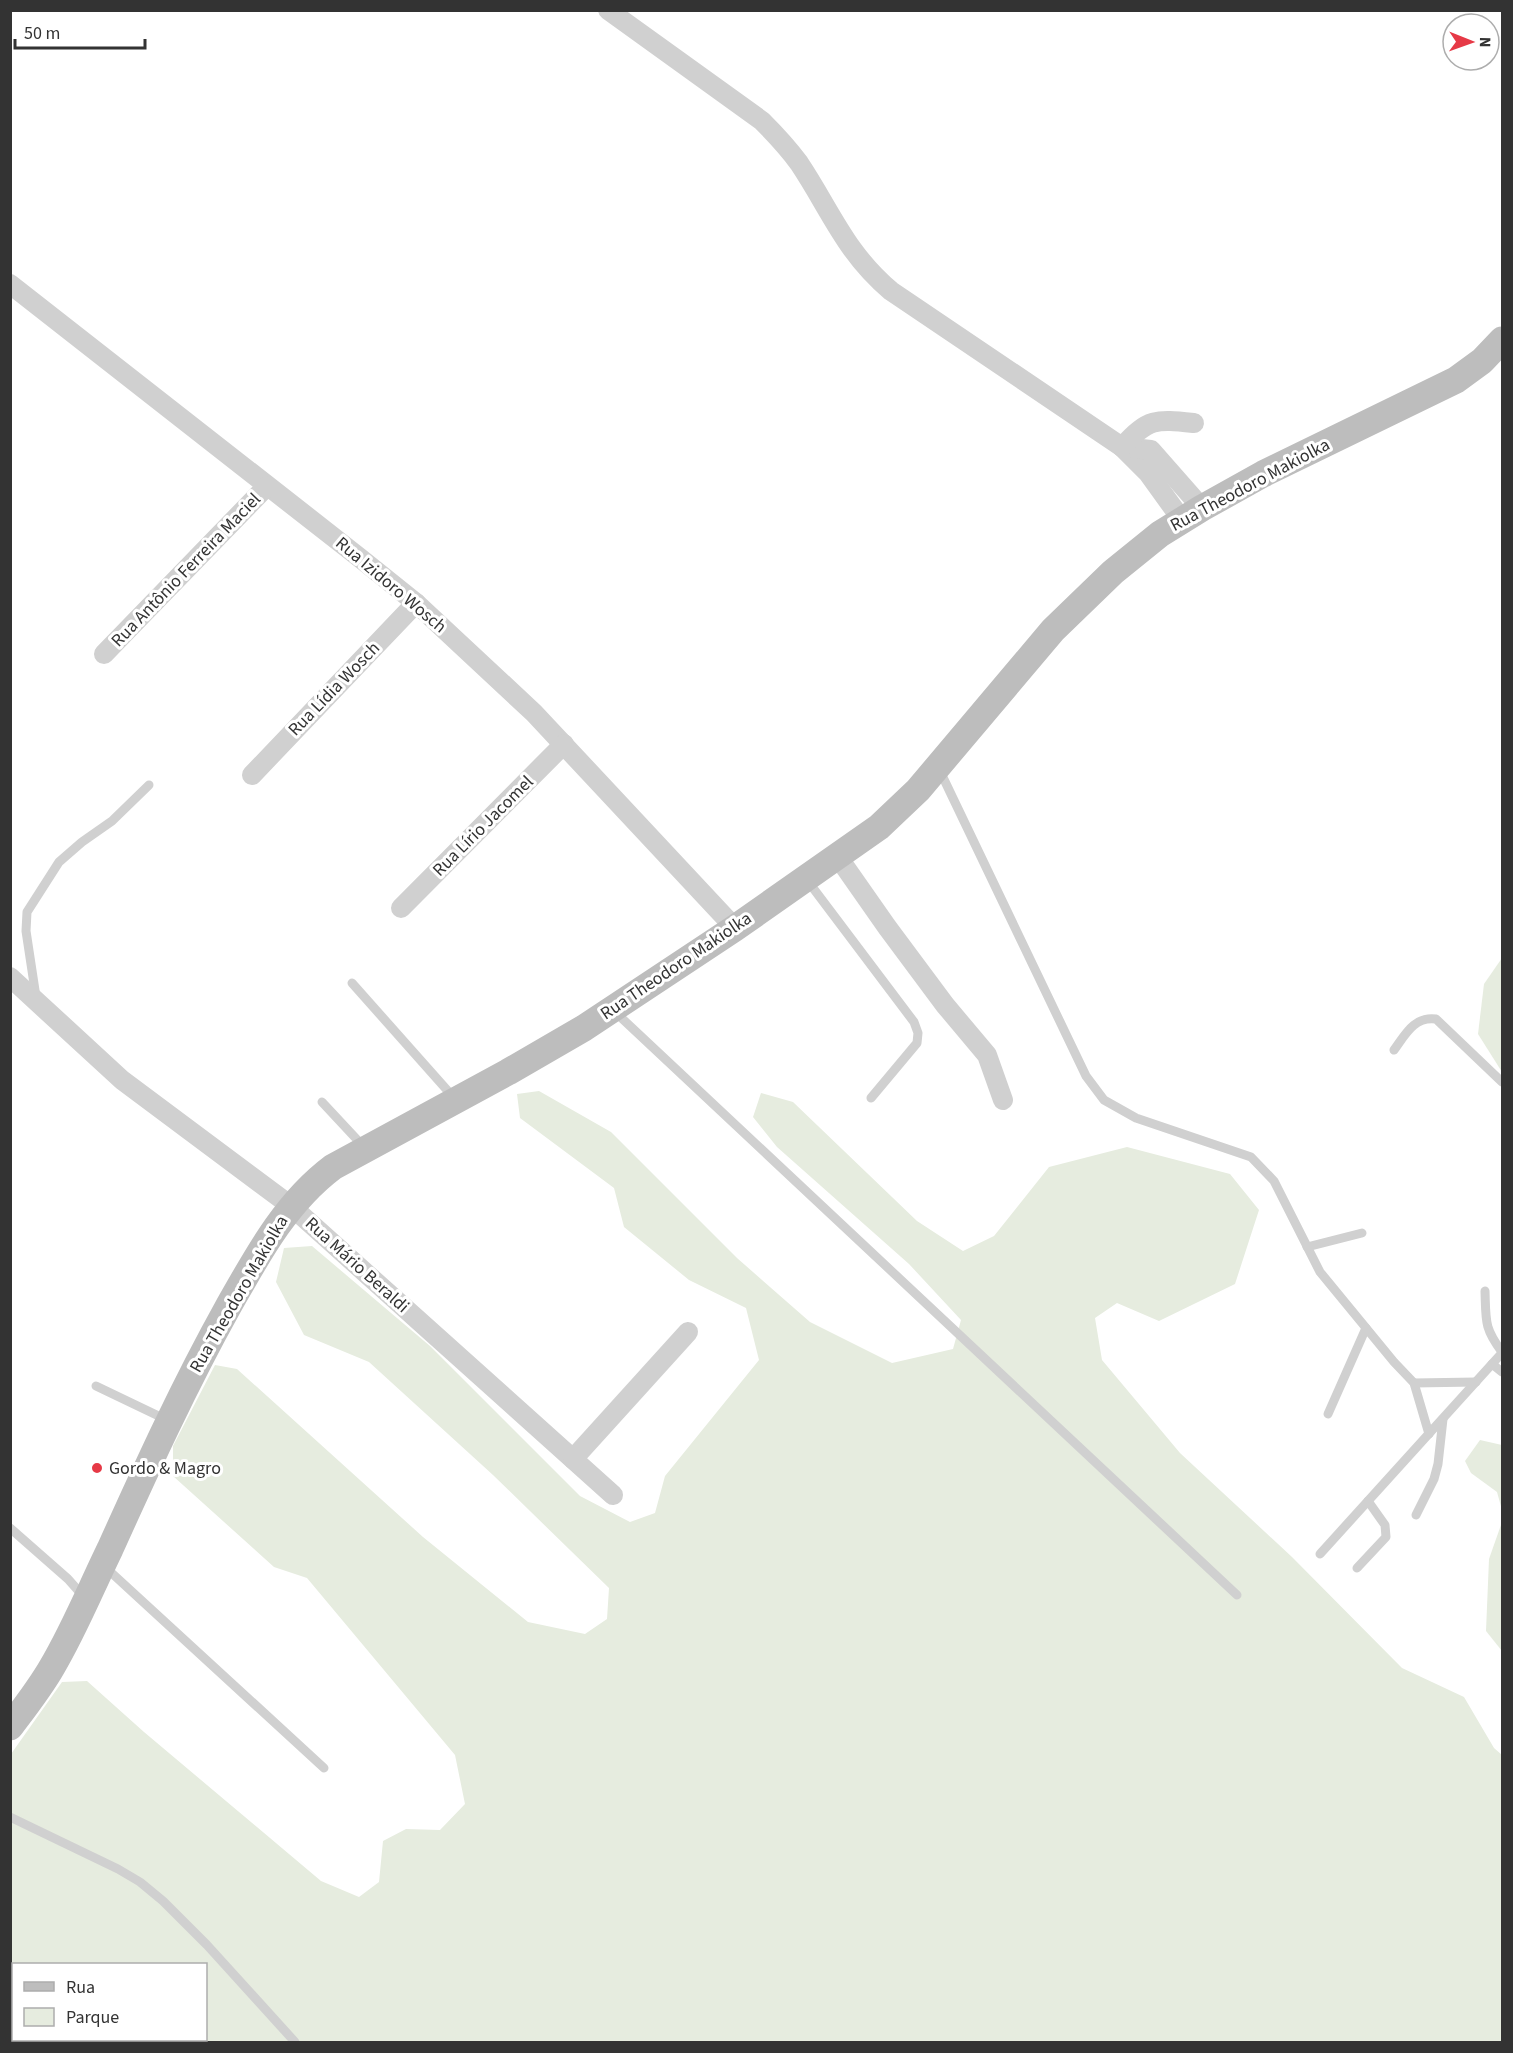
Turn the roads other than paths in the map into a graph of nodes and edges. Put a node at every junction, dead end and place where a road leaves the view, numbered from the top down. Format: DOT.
graph roads {
  1 [pos="608,10"];
  2 [pos="10,284"];
  3 [pos="1503,340"];
  4 [pos="1194,423"];
  5 [pos="1122,447"];
  6 [pos="267,486"];
  7 [pos="1192,514"];
  8 [pos="416,603"];
  9 [pos="104,654"];
  10 [pos="564,744"];
  11 [pos="938,767"];
  12 [pos="252,775"];
  13 [pos="149,784"];
  14 [pos="838,856"];
  15 [pos="806,879"];
  16 [pos="401,908"];
  17 [pos="735,928"];
  18 [pos="10,977"];
  19 [pos="352,983"];
  20 [pos="37,1001"];
  21 [pos="612,1010"];
  22 [pos="1394,1050"];
  23 [pos="1503,1082"];
  24 [pos="871,1098"];
  25 [pos="457,1100"];
  26 [pos="1004,1100"];
  27 [pos="322,1102"];
  28 [pos="365,1149"];
  29 [pos="291,1206"];
  30 [pos="1362,1233"];
  31 [pos="1307,1247"];
  32 [pos="1485,1291"];
  33 [pos="1366,1328"];
  34 [pos="688,1332"];
  35 [pos="1503,1352"];
  36 [pos="1492,1364"];
  37 [pos="1503,1372"];
  38 [pos="1476,1382"];
  39 [pos="1414,1383"];
  40 [pos="96,1386"];
  41 [pos="1328,1414"];
  42 [pos="1443,1419"];
  43 [pos="169,1421"];
  44 [pos="1429,1434"];
  45 [pos="573,1460"];
  46 [pos="613,1495"];
  47 [pos="1368,1501"];
  48 [pos="1416,1515"];
  49 [pos="10,1528"];
  50 [pos="1320,1554"];
  51 [pos="102,1564"];
  52 [pos="1357,1568"];
  53 [pos="1237,1595"];
  54 [pos="86,1599"];
  55 [pos="10,1727"];
  56 [pos="324,1768"];
  57 [pos="10,1817"];
  58 [pos="295,2043"];
  1 -- 5 [label="street"];
  2 -- 6 [label="street, Rua Izidoro Wosch"];
  3 -- 7 [label="main road, Rua Theodoro Makiolka"];
  4 -- 5 [label="street"];
  5 -- 7 [label="street"];
  6 -- 8 [label="street, Rua Izidoro Wosch"];
  6 -- 9 [label="street, Rua Antônio Ferreira Maciel"];
  7 -- 11 [label="main road, Rua Theodoro Makiolka"];
  8 -- 10 [label="street, Rua Izidoro Wosch"];
  8 -- 12 [label="street, Rua Lídia Wosch"];
  10 -- 16 [label="street, Rua Lírio Jacomel"];
  10 -- 17 [label="street, Rua Izidoro Wosch"];
  11 -- 14 [label="main road, Rua Theodoro Makiolka"];
  11 -- 31 [label="lane"];
  13 -- 20 [label="lane"];
  14 -- 15 [label="main road, Rua Theodoro Makiolka"];
  14 -- 26 [label="street"];
  15 -- 17 [label="main road, Rua Theodoro Makiolka"];
  15 -- 24 [label="lane"];
  17 -- 21 [label="main road, Rua Theodoro Makiolka"];
  18 -- 20 [label="street, Rua Mário Beraldi"];
  19 -- 25 [label="lane"];
  20 -- 29 [label="street, Rua Mário Beraldi"];
  21 -- 25 [label="main road, Rua Theodoro Makiolka"];
  21 -- 53 [label="lane"];
  22 -- 23 [label="lane"];
  25 -- 28 [label="main road, Rua Theodoro Makiolka"];
  27 -- 28 [label="lane"];
  28 -- 29 [label="main road, Rua Theodoro Makiolka"];
  29 -- 43 [label="main road, Rua Theodoro Makiolka"];
  29 -- 45 [label="street, Rua Mário Beraldi"];
  30 -- 31 [label="lane"];
  31 -- 33 [label="lane"];
  32 -- 35 [label="lane"];
  33 -- 39 [label="lane"];
  33 -- 41 [label="lane"];
  34 -- 45 [label="street"];
  35 -- 36 [label="lane"];
  36 -- 37 [label="lane"];
  36 -- 38 [label="lane"];
  38 -- 39 [label="lane"];
  38 -- 42 [label="lane"];
  39 -- 44 [label="lane"];
  40 -- 43 [label="lane"];
  42 -- 44 [label="lane"];
  42 -- 48 [label="lane"];
  43 -- 51 [label="main road, Rua Theodoro Makiolka"];
  44 -- 47 [label="lane"];
  45 -- 46 [label="street, Rua Mário Beraldi"];
  47 -- 50 [label="lane"];
  47 -- 52 [label="lane"];
  49 -- 54 [label="lane"];
  51 -- 54 [label="main road, Rua Theodoro Makiolka"];
  51 -- 56 [label="lane"];
  54 -- 55 [label="main road, Rua Theodoro Makiolka"];
  57 -- 58 [label="lane"];
}
